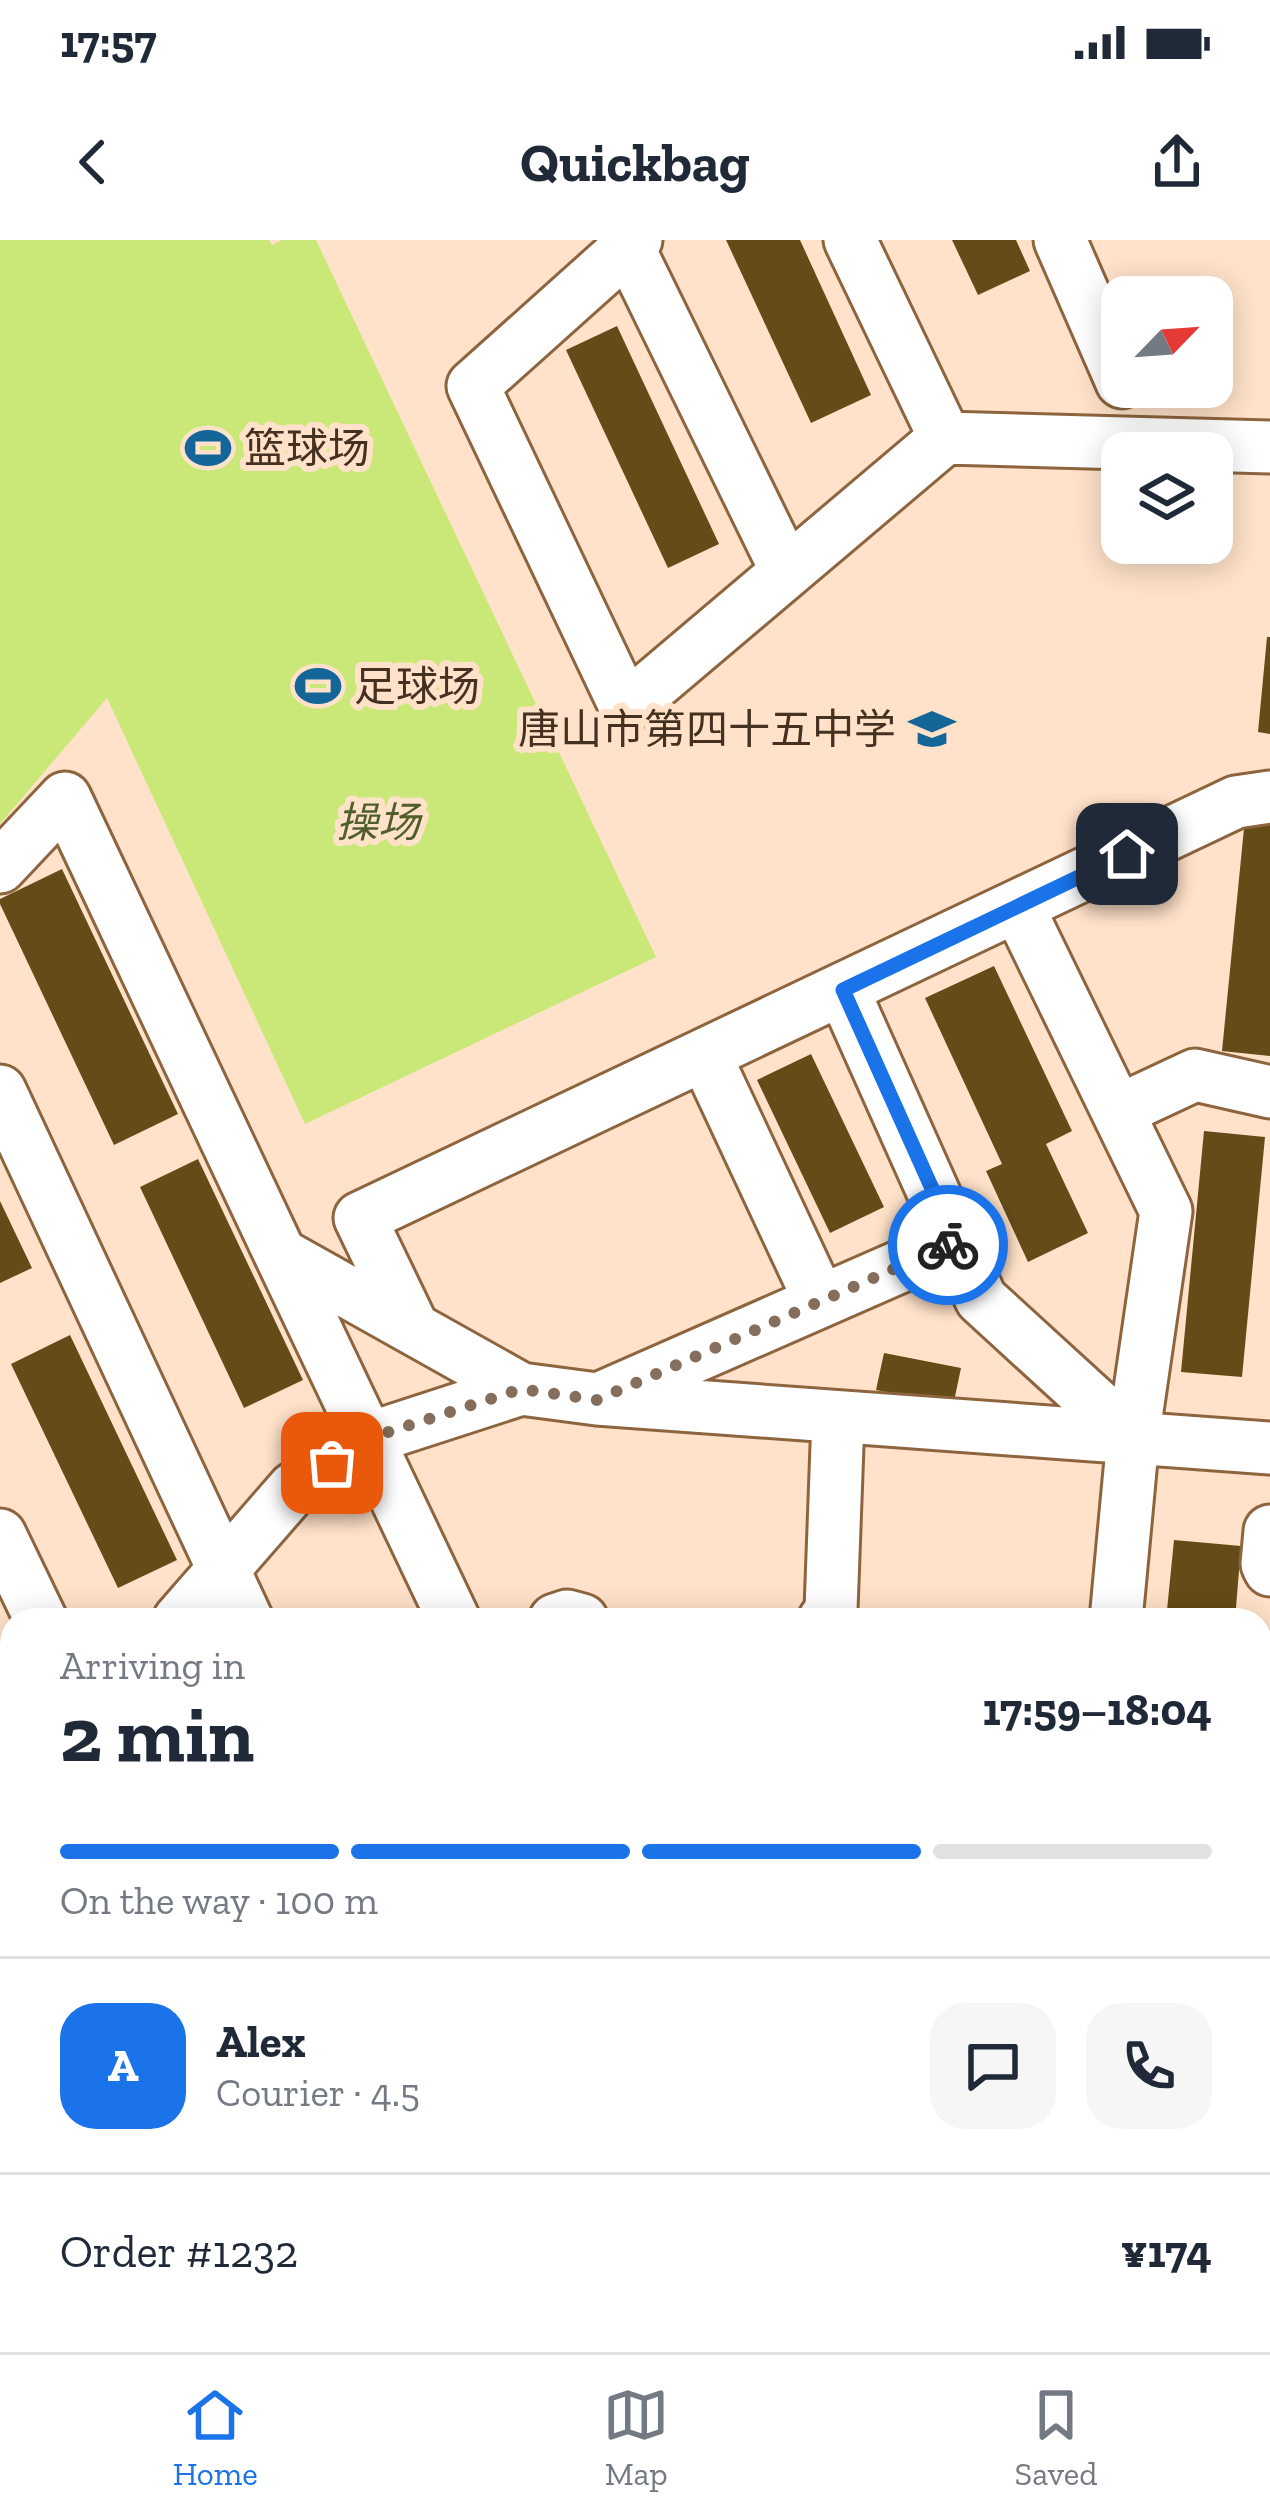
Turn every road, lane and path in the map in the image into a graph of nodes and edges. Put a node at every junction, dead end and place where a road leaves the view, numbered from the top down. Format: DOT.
graph roads {
  1 [pos="850,240"];
  2 [pos="1060,240"];
  3 [pos="632,243"];
  4 [pos="1101,334"];
  5 [pos="945,437"];
  6 [pos="1101,440"];
  7 [pos="1233,445"];
  8 [pos="1270,447"];
  9 [pos="786,570"];
  10 [pos="1270,797"];
  11 [pos="0,867"];
  12 [pos="1018,907"];
  13 [pos="843,990"];
  14 [pos="704,1055"];
  15 [pos="0,1091"];
  16 [pos="1270,1092"];
  17 [pos="1118,1111"];
  18 [pos="956,1242"];
  19 [pos="280,1254"];
  20 [pos="820,1301"];
  21 [pos="413,1328"];
  22 [pos="521,1389"];
  23 [pos="597,1400"];
  24 [pos="838,1418"];
  25 [pos="370,1438"];
  26 [pos="1133,1438"];
  27 [pos="1270,1448"];
  28 [pos="1270,1531"];
  29 [pos="0,1535"];
  30 [pos="223,1569"];
  31 [pos="1270,1570"];
  32 [pos="34,1608"];
  33 [pos="189,1608"];
  34 [pos="241,1608"];
  35 [pos="448,1608"];
  36 [pos="831,1608"];
  37 [pos="1117,1608"];
  1 -- 5 [label="street"];
  2 -- 4 [label="street"];
  3 -- 9 [label="street"];
  3 -- 9 [label="street"];
  5 -- 6 [label="street"];
  5 -- 9 [label="street"];
  7 -- 8 [label="street"];
  10 -- 12 [label="street"];
  11 -- 19 [label="street"];
  12 -- 13 [label="street"];
  12 -- 17 [label="street"];
  13 -- 14 [label="street"];
  13 -- 18 [label="street"];
  14 -- 20 [label="street"];
  14 -- 21 [label="street"];
  15 -- 30 [label="street"];
  16 -- 17 [label="street"];
  17 -- 26 [label="street"];
  18 -- 20 [label="street"];
  18 -- 26 [label="street"];
  19 -- 21 [label="street"];
  19 -- 25 [label="street"];
  20 -- 23 [label="street"];
  21 -- 22 [label="street"];
  22 -- 23 [label="street"];
  22 -- 25 [label="street"];
  23 -- 24 [label="street"];
  24 -- 26 [label="street"];
  24 -- 36 [label="street"];
  25 -- 30 [label="street"];
  25 -- 35 [label="street"];
  26 -- 27 [label="street"];
  26 -- 37 [label="street"];
  28 -- 31 [label="street"];
  29 -- 32 [label="street"];
  30 -- 33 [label="street"];
  30 -- 34 [label="street"];
}
